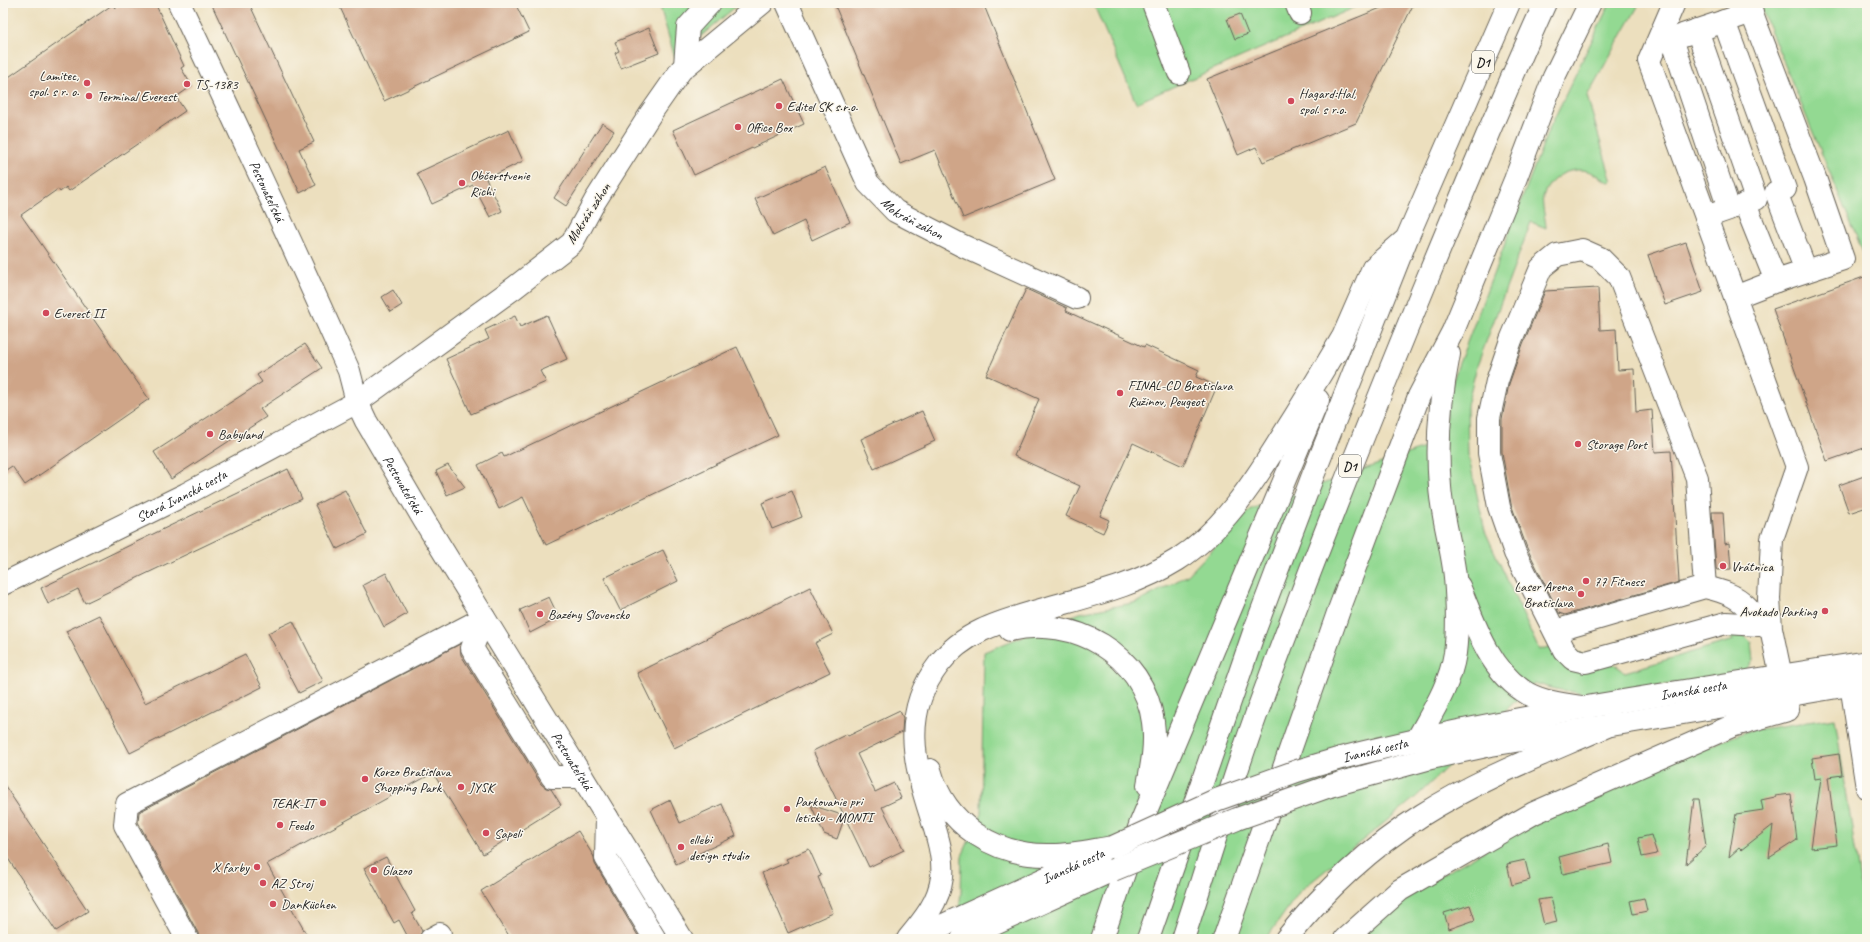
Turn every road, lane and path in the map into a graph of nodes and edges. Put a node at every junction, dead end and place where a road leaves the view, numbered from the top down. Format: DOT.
graph roads {
  1 [pos="179,3"];
  2 [pos="710,3"];
  3 [pos="762,3"];
  4 [pos="787,3"];
  5 [pos="1153,3"];
  6 [pos="1509,3"];
  7 [pos="1545,3"];
  8 [pos="1590,3"];
  9 [pos="1674,3"];
  10 [pos="1750,8"];
  11 [pos="1724,21"];
  12 [pos="1697,30"];
  13 [pos="686,57"];
  14 [pos="1179,73"];
  15 [pos="1784,96"];
  16 [pos="1756,106"];
  17 [pos="1728,117"];
  18 [pos="1701,127"];
  19 [pos="1676,136"];
  20 [pos="1815,178"];
  21 [pos="1781,190"];
  22 [pos="1743,204"];
  23 [pos="1706,217"];
  24 [pos="1407,238"];
  25 [pos="1806,271"];
  26 [pos="1776,281"];
  27 [pos="1735,297"];
  28 [pos="1078,298"];
  29 [pos="1453,331"];
  30 [pos="1341,340"];
  31 [pos="357,402"];
  32 [pos="1455,577"];
  33 [pos="3,584"];
  34 [pos="1705,587"];
  35 [pos="484,618"];
  36 [pos="1765,626"];
  37 [pos="1555,631"];
  38 [pos="986,634"];
  39 [pos="1867,662"];
  40 [pos="1859,683"];
  41 [pos="1783,686"];
  42 [pos="1587,708"];
  43 [pos="1614,723"];
  44 [pos="1418,738"];
  45 [pos="1382,771"];
  46 [pos="1867,788"];
  47 [pos="607,817"];
  48 [pos="1140,825"];
  49 [pos="1113,847"];
  50 [pos="969,936"];
  51 [pos="187,939"];
  52 [pos="655,939"];
  53 [pos="682,939"];
  54 [pos="908,939"];
  55 [pos="913,939"];
  56 [pos="1102,939"];
  57 [pos="1148,939"];
  58 [pos="1183,939"];
  59 [pos="1224,939"];
  60 [pos="1286,939"];
  61 [pos="1345,939"];
  1 -- 31 [label="main road, Pestovateľská"];
  2 -- 13 [label="main road"];
  3 -- 13 [label="main road, Mokráň záhon"];
  4 -- 28 [label="main road, Mokráň záhon"];
  5 -- 14 [label="main road"];
  6 -- 24 [label="main road, D1"];
  7 -- 58 [label="main road, D1"];
  8 -- 29 [label="main road"];
  9 -- 19 [label="main road"];
  10 -- 11 [label="main road"];
  10 -- 15 [label="main road"];
  11 -- 12 [label="main road"];
  11 -- 16 [label="main road"];
  12 -- 17 [label="main road"];
  12 -- 18 [label="main road"];
  13 -- 31 [label="main road, Mokráň záhon"];
  15 -- 16 [label="main road"];
  15 -- 20 [label="main road"];
  16 -- 17 [label="main road"];
  16 -- 21 [label="main road"];
  17 -- 18 [label="main road"];
  17 -- 22 [label="main road"];
  18 -- 19 [label="main road"];
  18 -- 22 [label="main road"];
  19 -- 23 [label="main road"];
  20 -- 21 [label="main road"];
  20 -- 25 [label="main road"];
  21 -- 22 [label="main road"];
  21 -- 25 [label="main road"];
  22 -- 23 [label="main road"];
  22 -- 26 [label="main road"];
  23 -- 27 [label="main road"];
  24 -- 30 [label="main road"];
  24 -- 57 [label="main road, D1"];
  25 -- 26 [label="main road"];
  26 -- 27 [label="main road"];
  27 -- 36 [label="main road"];
  29 -- 32 [label="main road"];
  29 -- 59 [label="main road"];
  30 -- 38 [label="main road"];
  30 -- 48 [label="main road"];
  31 -- 33 [label="main road, Stará Ivanská cesta"];
  31 -- 35 [label="main road, Pestovateľská"];
  32 -- 42 [label="main road"];
  32 -- 44 [label="main road"];
  34 -- 36 [label="main road"];
  34 -- 37 [label="main road"];
  34 -- 37 [label="main road"];
  35 -- 47 [label="main road, Pestovateľská"];
  35 -- 51 [label="main road"];
  36 -- 37 [label="main road"];
  36 -- 41 [label="main road"];
  38 -- 48 [label="main road"];
  38 -- 49 [label="main road"];
  38 -- 54 [label="main road"];
  39 -- 41 [label="main road, Ivanská cesta"];
  40 -- 41 [label="main road, Ivanská cesta"];
  40 -- 46 [label="main road"];
  41 -- 42 [label="main road, Ivanská cesta"];
  41 -- 43 [label="main road, Ivanská cesta"];
  41 -- 61 [label="main road"];
  42 -- 44 [label="main road, Ivanská cesta"];
  43 -- 45 [label="main road, Ivanská cesta"];
  43 -- 60 [label="main road"];
  44 -- 45 [label="main road"];
  44 -- 49 [label="main road, Ivanská cesta, bridge"];
  45 -- 50 [label="main road, Ivanská cesta, bridge"];
  47 -- 52 [label="main road"];
  47 -- 53 [label="main road, Pestovateľská"];
  48 -- 56 [label="main road"];
  49 -- 55 [label="main road, Ivanská cesta"];
}
